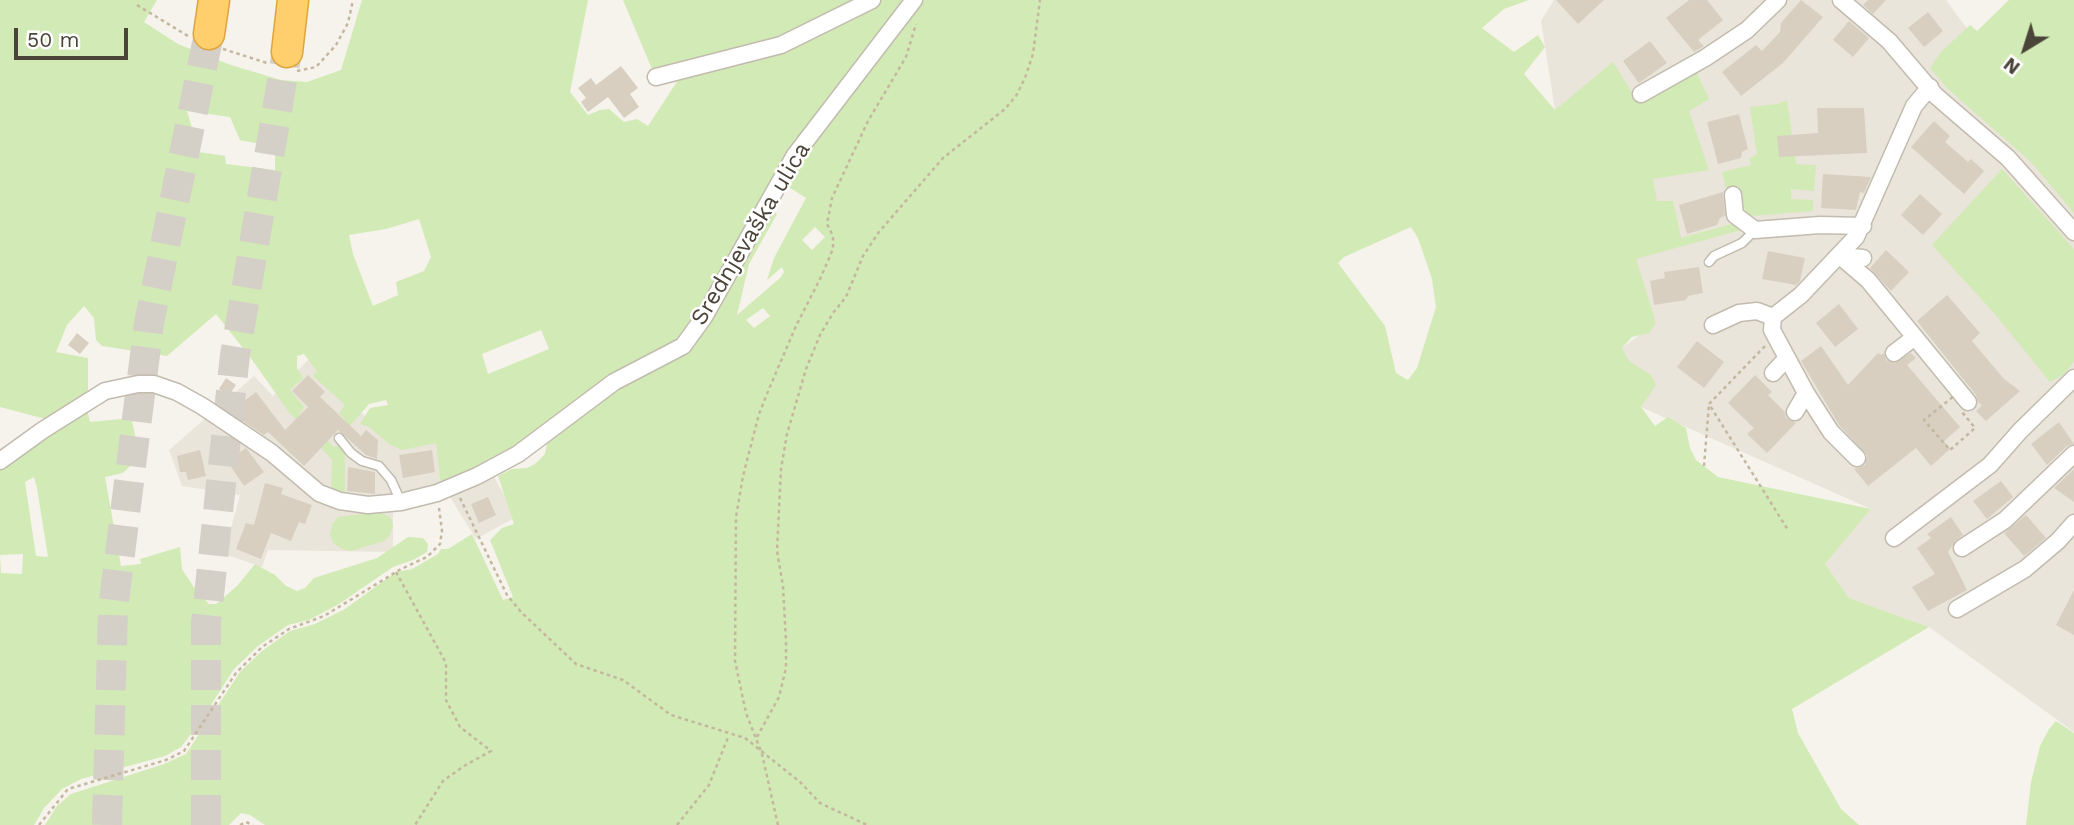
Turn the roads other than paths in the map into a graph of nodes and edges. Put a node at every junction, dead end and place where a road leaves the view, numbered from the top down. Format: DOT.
graph roads {
  1 [pos="214,0"];
  2 [pos="293,0"];
  3 [pos="872,0"];
  4 [pos="914,0"];
  5 [pos="1778,0"];
  6 [pos="1841,0"];
  7 [pos="206,40"];
  8 [pos="281,62"];
  9 [pos="656,78"];
  10 [pos="1930,88"];
  11 [pos="1641,94"];
  12 [pos="1733,195"];
  13 [pos="1863,226"];
  14 [pos="1755,230"];
  15 [pos="2074,232"];
  16 [pos="1840,256"];
  17 [pos="1863,258"];
  18 [pos="1709,262"];
  19 [pos="1773,324"];
  20 [pos="1713,325"];
  21 [pos="1915,337"];
  22 [pos="1894,354"];
  23 [pos="1787,358"];
  24 [pos="1773,373"];
  25 [pos="2074,379"];
  26 [pos="1807,393"];
  27 [pos="1968,402"];
  28 [pos="1795,412"];
  29 [pos="339,438"];
  30 [pos="2074,454"];
  31 [pos="1857,458"];
  32 [pos="0,461"];
  33 [pos="401,502"];
  34 [pos="2074,523"];
  35 [pos="1894,538"];
  36 [pos="1962,548"];
  37 [pos="1957,609"];
  1 -- 7 [label="highway"];
  2 -- 8 [label="highway"];
  3 -- 9 [label="street"];
  4 -- 33 [label="street, Srednjevaška ulica"];
  5 -- 11 [label="street"];
  6 -- 10 [label="street"];
  10 -- 13 [label="street"];
  10 -- 15 [label="street"];
  12 -- 14 [label="street"];
  13 -- 14 [label="street"];
  13 -- 16 [label="street"];
  14 -- 18 [label="lane"];
  16 -- 17 [label="street"];
  16 -- 19 [label="street"];
  16 -- 21 [label="street"];
  19 -- 20 [label="street"];
  19 -- 23 [label="street"];
  21 -- 22 [label="street"];
  21 -- 27 [label="street"];
  23 -- 24 [label="street"];
  23 -- 26 [label="street"];
  25 -- 35 [label="street"];
  26 -- 28 [label="street"];
  26 -- 31 [label="street"];
  29 -- 33 [label="lane"];
  30 -- 36 [label="street"];
  32 -- 33 [label="street, Srednjevaška ulica"];
  34 -- 37 [label="street"];
}
